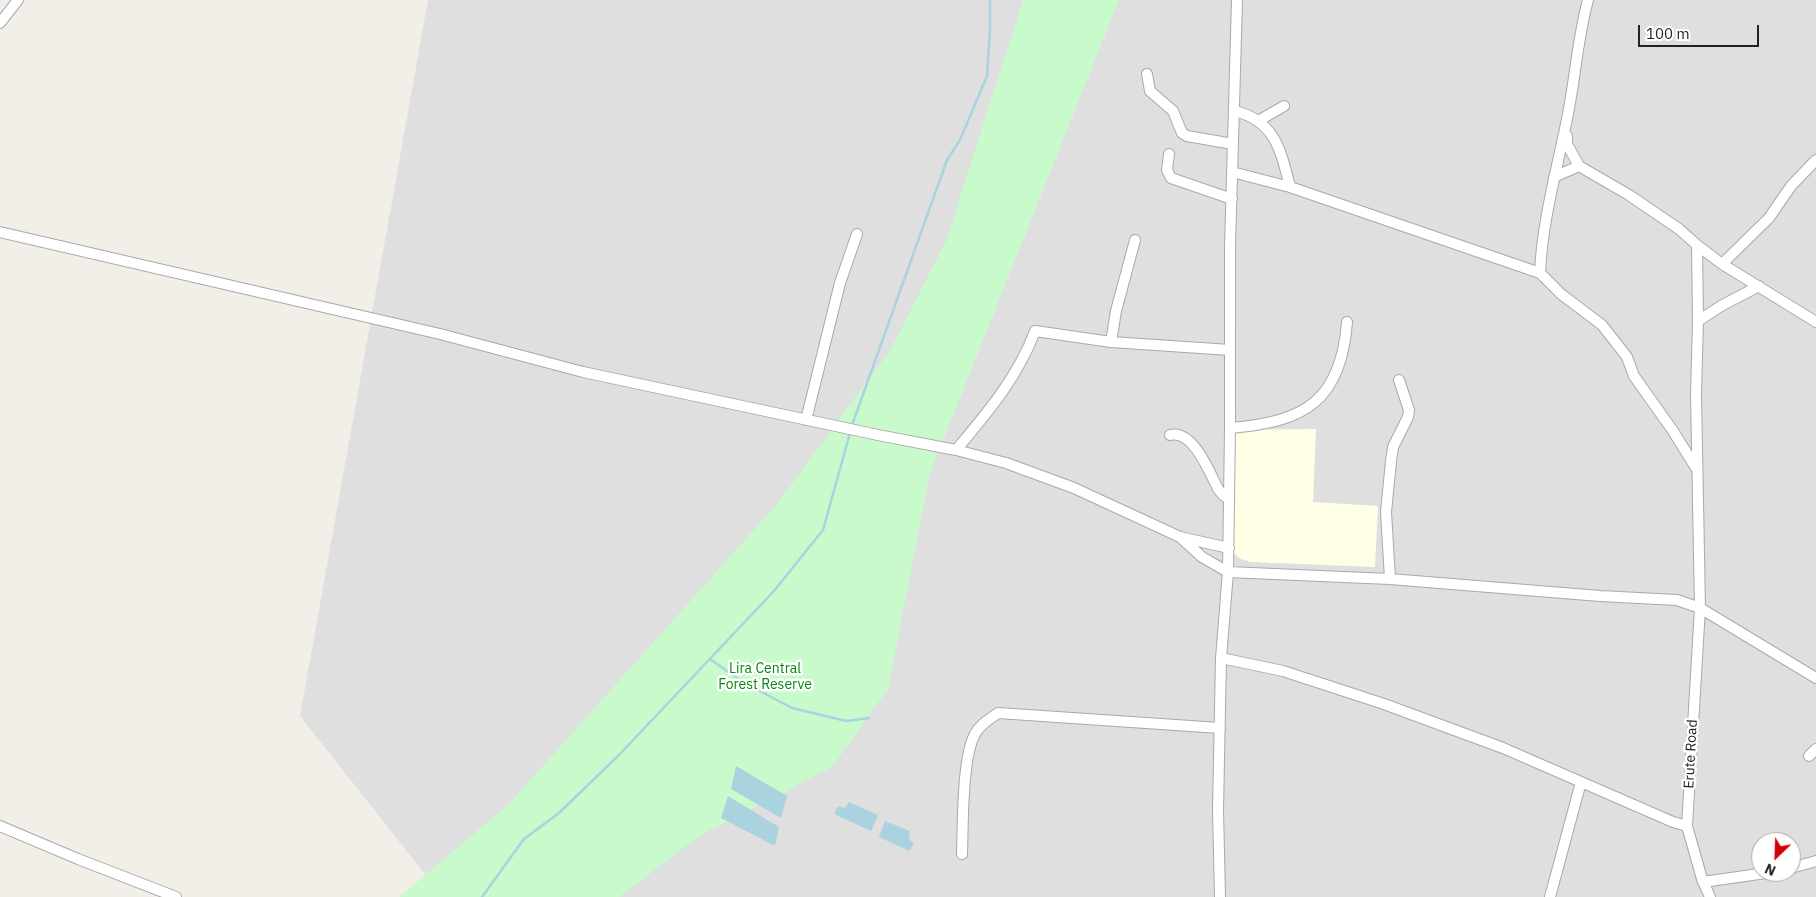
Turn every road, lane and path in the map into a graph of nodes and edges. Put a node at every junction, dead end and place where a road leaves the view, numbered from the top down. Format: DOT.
graph roads {
  1 [pos="18,0"];
  2 [pos="1237,0"];
  3 [pos="1588,0"];
  4 [pos="0,23"];
  5 [pos="1147,74"];
  6 [pos="1284,106"];
  7 [pos="1234,111"];
  8 [pos="1258,121"];
  9 [pos="1566,122"];
  10 [pos="1233,144"];
  11 [pos="1169,154"];
  12 [pos="1816,160"];
  13 [pos="1579,166"];
  14 [pos="1232,172"];
  15 [pos="1554,177"];
  16 [pos="1290,187"];
  17 [pos="1232,199"];
  18 [pos="0,232"];
  19 [pos="857,234"];
  20 [pos="1134,240"];
  21 [pos="1697,245"];
  22 [pos="1722,264"];
  23 [pos="1540,273"];
  24 [pos="1759,286"];
  25 [pos="1698,321"];
  26 [pos="1347,322"];
  27 [pos="1816,322"];
  28 [pos="1111,342"];
  29 [pos="1230,350"];
  30 [pos="1399,380"];
  31 [pos="806,420"];
  32 [pos="1230,428"];
  33 [pos="1170,435"];
  34 [pos="956,450"];
  35 [pos="1696,469"];
  36 [pos="1229,500"];
  37 [pos="1180,537"];
  38 [pos="1229,548"];
  39 [pos="1228,572"];
  40 [pos="1390,579"];
  41 [pos="1700,608"];
  42 [pos="1221,658"];
  43 [pos="1816,678"];
  44 [pos="1220,728"];
  45 [pos="1581,782"];
  46 [pos="0,826"];
  47 [pos="1687,826"];
  48 [pos="962,854"];
  49 [pos="1816,861"];
  50 [pos="1801,865"];
  51 [pos="1751,875"];
  52 [pos="1703,882"];
  53 [pos="176,897"];
  54 [pos="1220,897"];
  55 [pos="1550,897"];
  56 [pos="1710,897"];
  1 -- 4 [label="street"];
  2 -- 7 [label="street"];
  3 -- 9 [label="street"];
  5 -- 10 [label="street"];
  6 -- 8 [label="street"];
  7 -- 8 [label="street"];
  7 -- 10 [label="street"];
  8 -- 16 [label="street"];
  9 -- 13 [label="street"];
  9 -- 15 [label="street"];
  10 -- 14 [label="street"];
  11 -- 17 [label="street"];
  12 -- 22 [label="street"];
  13 -- 15 [label="street"];
  13 -- 21 [label="street"];
  14 -- 16 [label="street"];
  14 -- 17 [label="street"];
  15 -- 23 [label="street"];
  16 -- 23 [label="street"];
  17 -- 29 [label="street"];
  18 -- 31 [label="street"];
  19 -- 31 [label="street"];
  20 -- 28 [label="street"];
  21 -- 22 [label="street"];
  21 -- 25 [label="street, Erute Road"];
  22 -- 24 [label="street"];
  23 -- 35 [label="street"];
  24 -- 25 [label="street"];
  24 -- 27 [label="street"];
  25 -- 35 [label="street, Erute Road"];
  26 -- 32 [label="street"];
  28 -- 29 [label="street"];
  28 -- 34 [label="street"];
  29 -- 32 [label="street"];
  30 -- 40 [label="street"];
  31 -- 34 [label="street"];
  32 -- 36 [label="street"];
  33 -- 36 [label="street"];
  34 -- 37 [label="street"];
  35 -- 41 [label="street, Erute Road"];
  36 -- 38 [label="street"];
  37 -- 38 [label="street"];
  37 -- 39 [label="street"];
  38 -- 39 [label="street"];
  39 -- 40 [label="street"];
  39 -- 42 [label="street"];
  40 -- 41 [label="street"];
  41 -- 43 [label="street"];
  41 -- 47 [label="street, Erute Road"];
  42 -- 44 [label="street"];
  42 -- 45 [label="street"];
  44 -- 48 [label="street"];
  44 -- 54 [label="street"];
  45 -- 47 [label="street"];
  45 -- 55 [label="street"];
  46 -- 53 [label="street"];
  47 -- 52 [label="street, Erute Road"];
  49 -- 50 [label="street"];
  51 -- 52 [label="street"];
  52 -- 56 [label="street, Erute Road"];
}
